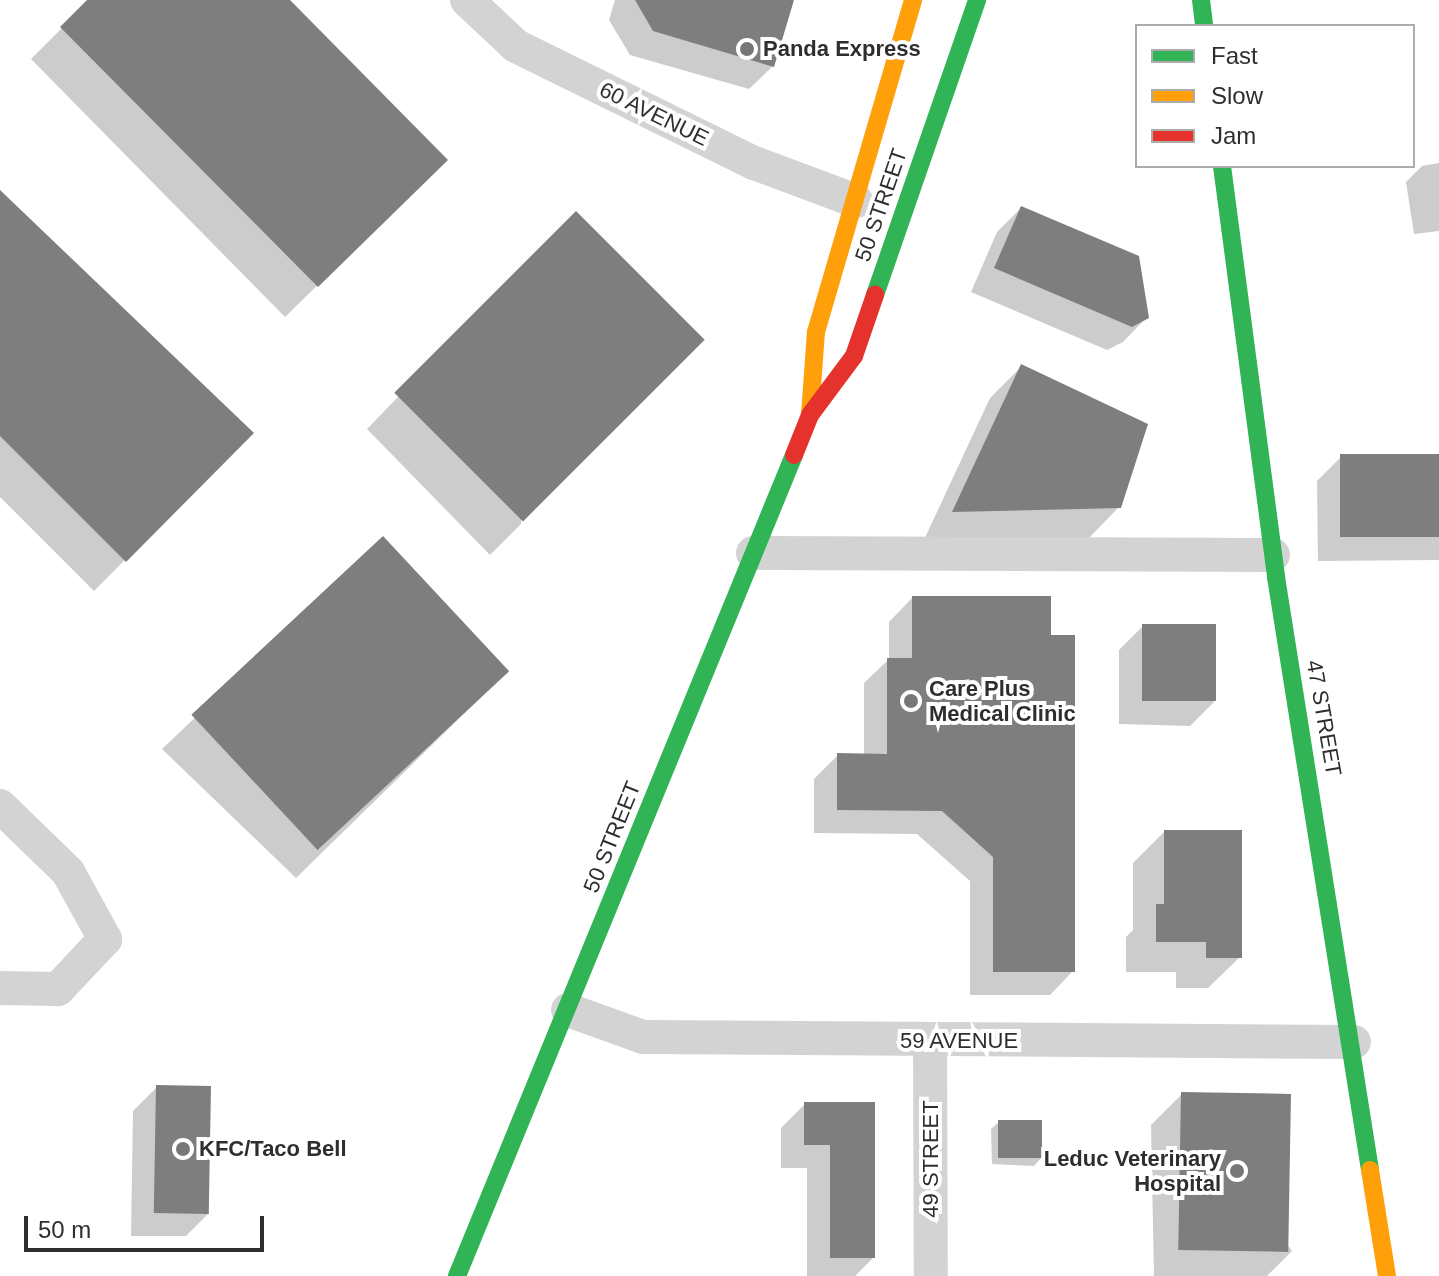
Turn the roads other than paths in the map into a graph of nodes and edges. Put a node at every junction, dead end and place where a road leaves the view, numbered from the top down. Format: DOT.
graph roads {
  1 [pos="467,0"];
  2 [pos="913,0"];
  3 [pos="977,0"];
  4 [pos="1201,0"];
  5 [pos="1204,24"];
  6 [pos="1222,168"];
  7 [pos="856,201"];
  8 [pos="810,415"];
  9 [pos="753,553"];
  10 [pos="1273,555"];
  11 [pos="0,806"];
  12 [pos="0,988"];
  13 [pos="568,1010"];
  14 [pos="930,1041"];
  15 [pos="1354,1042"];
  16 [pos="457,1276"];
  17 [pos="931,1276"];
  18 [pos="1387,1276"];
  1 -- 7 [label="street, 60 AVENUE"];
  2 -- 7 [label="main road, 50 STREET"];
  3 -- 8 [label="main road, 50 STREET"];
  4 -- 5 [label="main road"];
  6 -- 10 [label="main road, 47 STREET"];
  7 -- 8 [label="main road, 50 STREET"];
  8 -- 9 [label="main road, 50 STREET"];
  9 -- 10 [label="street"];
  9 -- 13 [label="main road, 50 STREET"];
  10 -- 15 [label="main road, 47 STREET"];
  11 -- 12 [label="street"];
  13 -- 14 [label="street, 59 AVENUE"];
  13 -- 16 [label="main road, 50 STREET"];
  14 -- 15 [label="street, 59 AVENUE"];
  14 -- 17 [label="street, 49 STREET"];
  15 -- 18 [label="main road, 47 STREET"];
}
